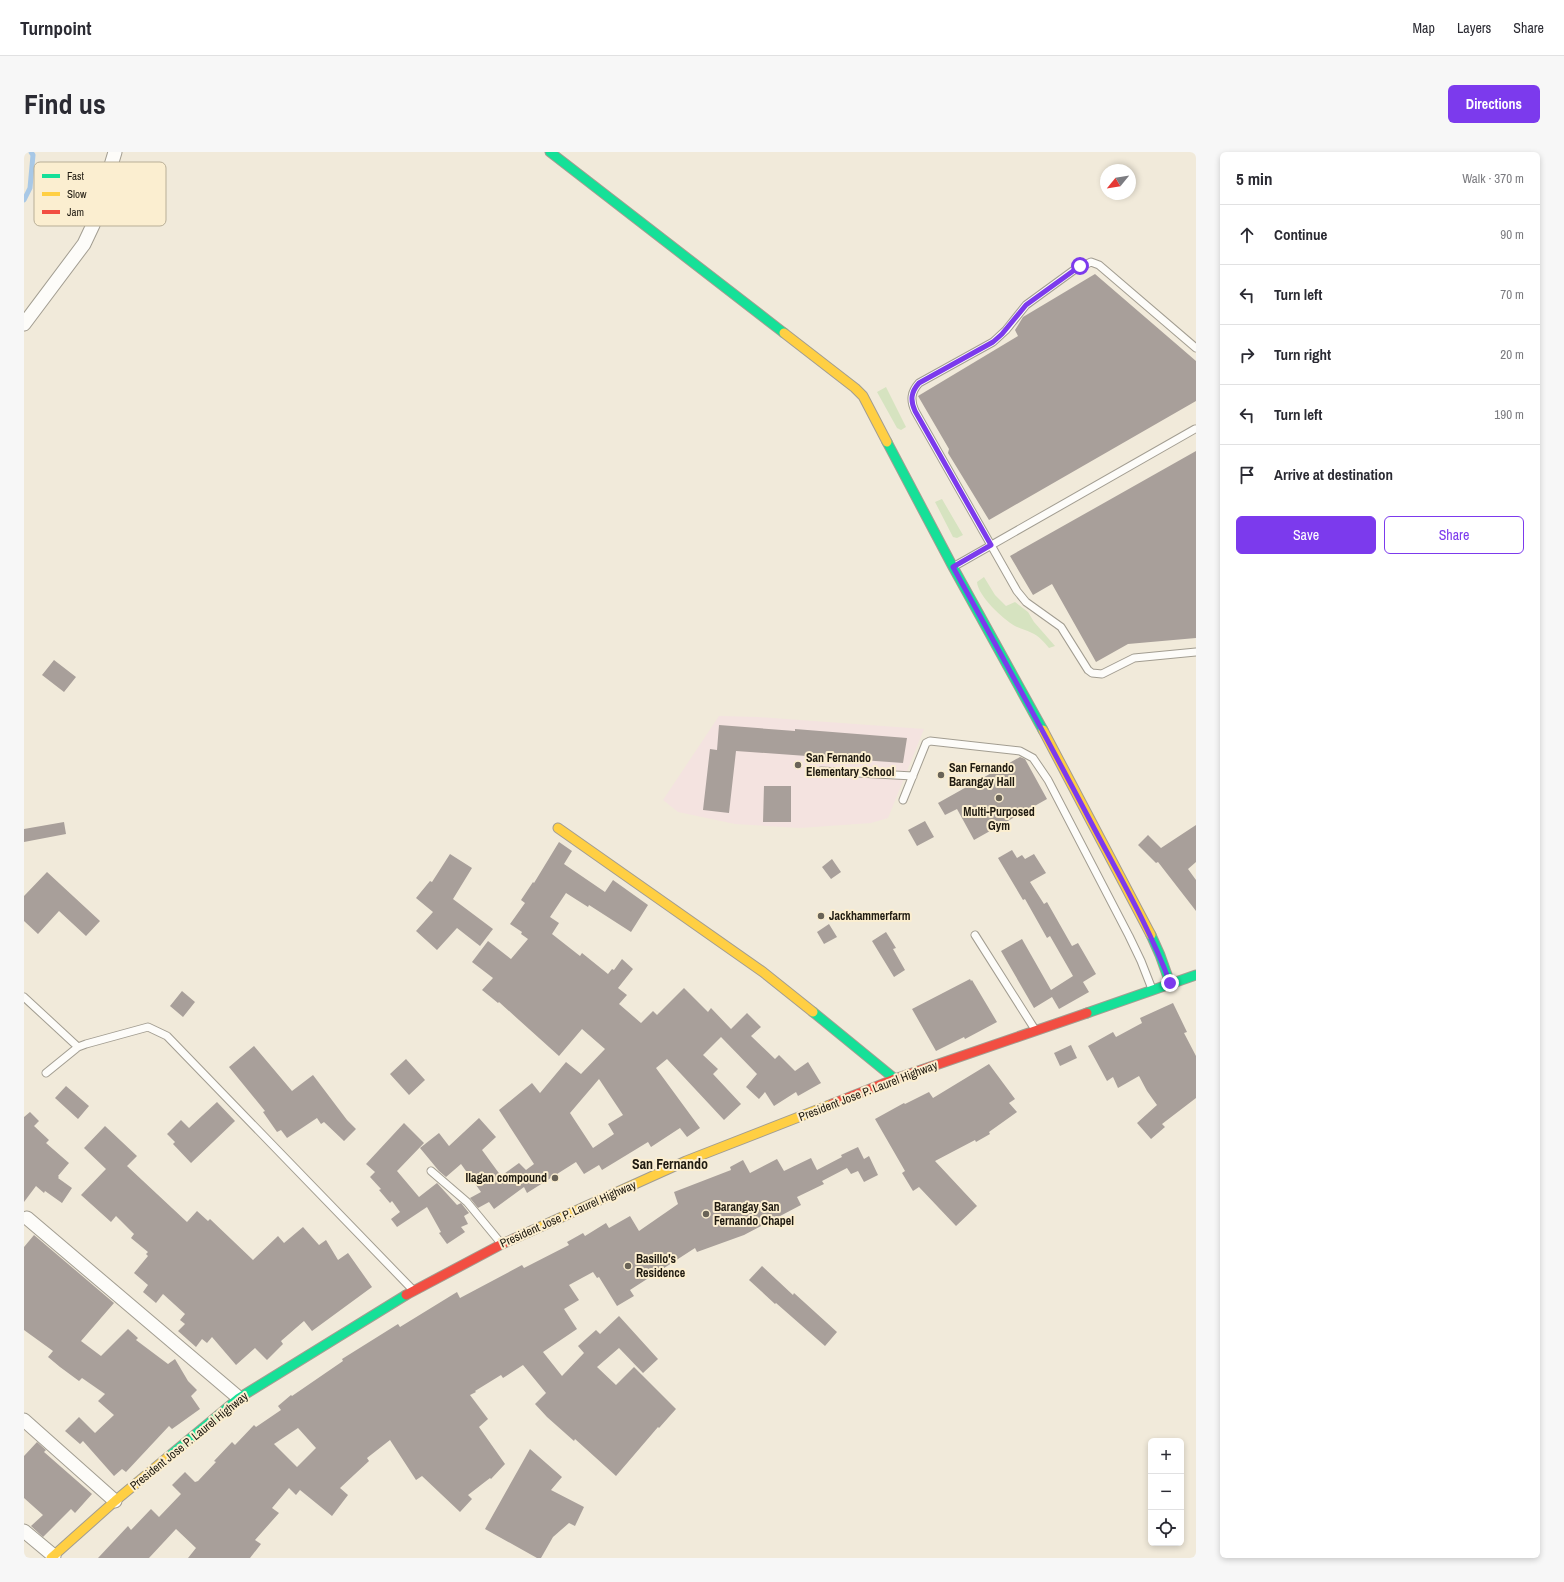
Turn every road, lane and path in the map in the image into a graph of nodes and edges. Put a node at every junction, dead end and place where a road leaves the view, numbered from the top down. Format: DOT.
graph roads {
  1 [pos="115,152"];
  2 [pos="550,152"];
  3 [pos="112,162"];
  4 [pos="93,226"];
  5 [pos="24,324"];
  6 [pos="1196,348"];
  7 [pos="1195,429"];
  8 [pos="991,545"];
  9 [pos="953,567"];
  10 [pos="1196,652"];
  11 [pos="821,771"];
  12 [pos="913,776"];
  13 [pos="903,800"];
  14 [pos="558,828"];
  15 [pos="975,935"];
  16 [pos="1196,975"];
  17 [pos="1170,983"];
  18 [pos="1152,989"];
  19 [pos="24,998"];
  20 [pos="1035,1029"];
  21 [pos="78,1047"];
  22 [pos="46,1073"];
  23 [pos="895,1079"];
  24 [pos="431,1171"];
  25 [pos="28,1218"];
  26 [pos="502,1244"];
  27 [pos="413,1290"];
  28 [pos="239,1398"];
  29 [pos="24,1420"];
  30 [pos="115,1501"];
  31 [pos="24,1531"];
  32 [pos="53,1557"];
  1 -- 3 [label="street"];
  2 -- 9 [label="main road"];
  4 -- 5 [label="street"];
  6 -- 8 [label="lane"];
  7 -- 8 [label="lane"];
  8 -- 9 [label="lane"];
  8 -- 10 [label="lane"];
  9 -- 17 [label="main road"];
  11 -- 12 [label="lane"];
  12 -- 13 [label="lane"];
  12 -- 18 [label="lane"];
  14 -- 23 [label="main road"];
  15 -- 20 [label="lane"];
  16 -- 17 [label="main road, President Jose P. Laurel Highway"];
  17 -- 18 [label="main road, President Jose P. Laurel Highway"];
  18 -- 20 [label="main road, President Jose P. Laurel Highway"];
  19 -- 21 [label="lane"];
  20 -- 23 [label="main road, President Jose P. Laurel Highway"];
  21 -- 22 [label="lane"];
  21 -- 27 [label="lane"];
  23 -- 26 [label="main road, President Jose P. Laurel Highway"];
  24 -- 26 [label="lane"];
  25 -- 28 [label="street"];
  26 -- 27 [label="main road, President Jose P. Laurel Highway"];
  27 -- 28 [label="main road, President Jose P. Laurel Highway"];
  28 -- 30 [label="main road, President Jose P. Laurel Highway"];
  29 -- 30 [label="street"];
  30 -- 32 [label="main road, President Jose P. Laurel Highway"];
  31 -- 32 [label="street"];
}
